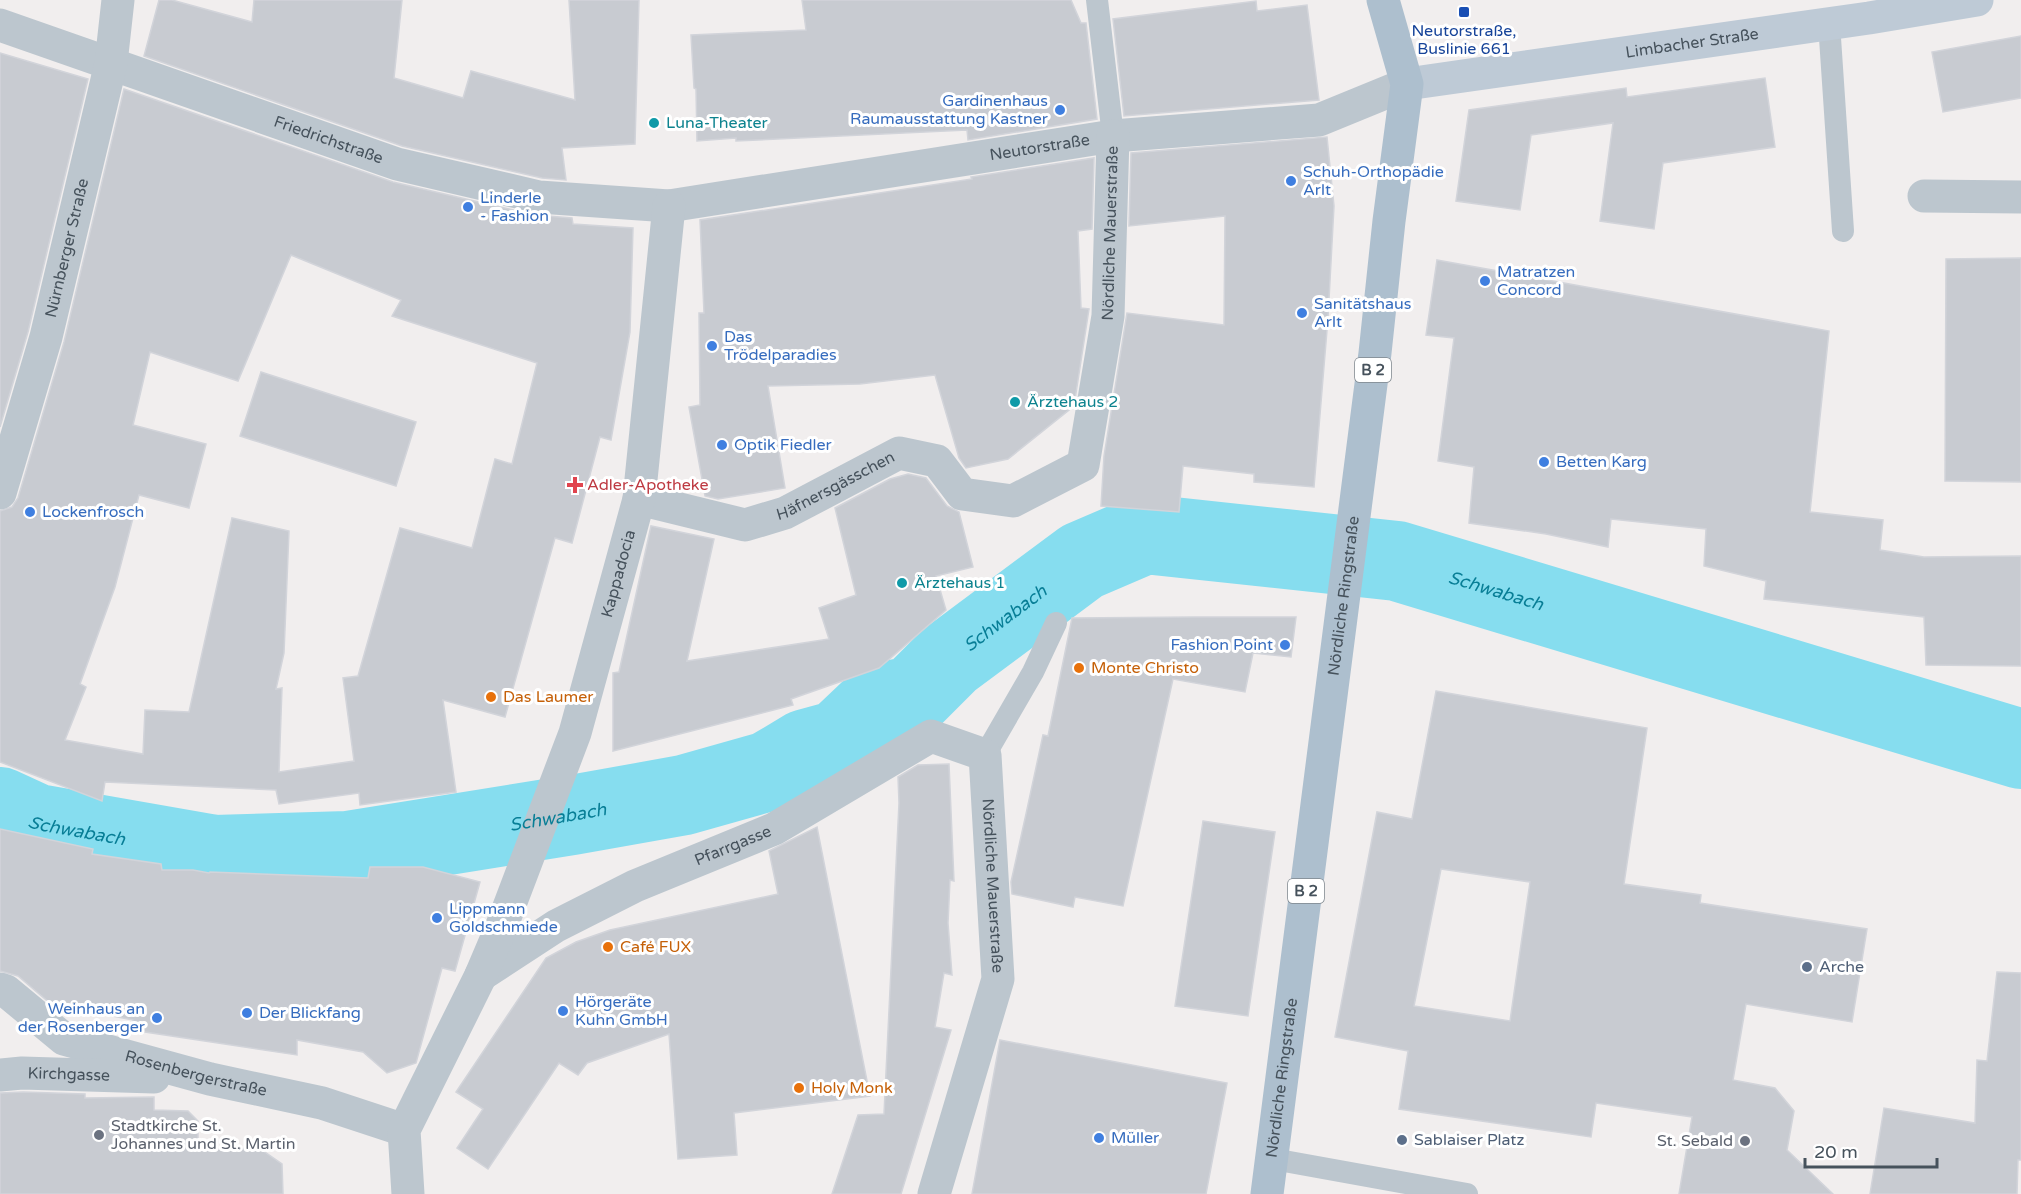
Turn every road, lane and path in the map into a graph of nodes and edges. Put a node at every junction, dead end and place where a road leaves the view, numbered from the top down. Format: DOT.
graph roads {
  1 [pos="118,0"];
  2 [pos="1097,0"];
  3 [pos="1383,0"];
  4 [pos="1977,0"];
  5 [pos="1868,9"];
  6 [pos="1829,23"];
  7 [pos="0,25"];
  8 [pos="111,63"];
  9 [pos="1407,84"];
  10 [pos="1113,136"];
  11 [pos="1924,196"];
  12 [pos="2021,197"];
  13 [pos="669,206"];
  14 [pos="1843,231"];
  15 [pos="1083,465"];
  16 [pos="0,493"];
  17 [pos="639,499"];
  18 [pos="1056,623"];
  19 [pos="985,755"];
  20 [pos="481,975"];
  21 [pos="0,989"];
  22 [pos="0,1075"];
  23 [pos="210,1079"];
  24 [pos="404,1130"];
  25 [pos="1273,1159"];
  26 [pos="408,1194"];
  27 [pos="934,1194"];
  28 [pos="1267,1194"];
  29 [pos="1467,1194"];
  1 -- 8 [label="street, Nürnberger Straße"];
  2 -- 10 [label="lane, Nördliche Mauerstraße"];
  3 -- 9 [label="main road, Nördliche Ringstraße / B 2"];
  4 -- 5 [label="main road, Limbacher Straße"];
  5 -- 6 [label="main road, Limbacher Straße"];
  6 -- 9 [label="main road, Limbacher Straße"];
  6 -- 14 [label="lane"];
  7 -- 8 [label="street, Friedrichstraße"];
  8 -- 13 [label="street, Friedrichstraße"];
  8 -- 16 [label="street, Nürnberger Straße"];
  9 -- 10 [label="street, Neutorstraße"];
  9 -- 25 [label="main road, Nördliche Ringstraße / B 2"];
  10 -- 13 [label="street, Neutorstraße"];
  10 -- 15 [label="street, Nördliche Mauerstraße"];
  11 -- 12 [label="street"];
  13 -- 17 [label="street, Kappadocia"];
  15 -- 17 [label="street, Häfnersgässchen"];
  17 -- 20 [label="street, Kappadocia"];
  18 -- 19 [label="lane"];
  19 -- 20 [label="street, Pfarrgasse"];
  19 -- 27 [label="street, Nördliche Mauerstraße"];
  20 -- 24 [label="street"];
  21 -- 23 [label="street, Rosenbergerstraße"];
  22 -- 23 [label="street, Kirchgasse"];
  23 -- 24 [label="street, Rosenbergerstraße"];
  24 -- 26 [label="street"];
  25 -- 28 [label="main road, Nördliche Ringstraße / B 2"];
  25 -- 29 [label="lane"];
}
